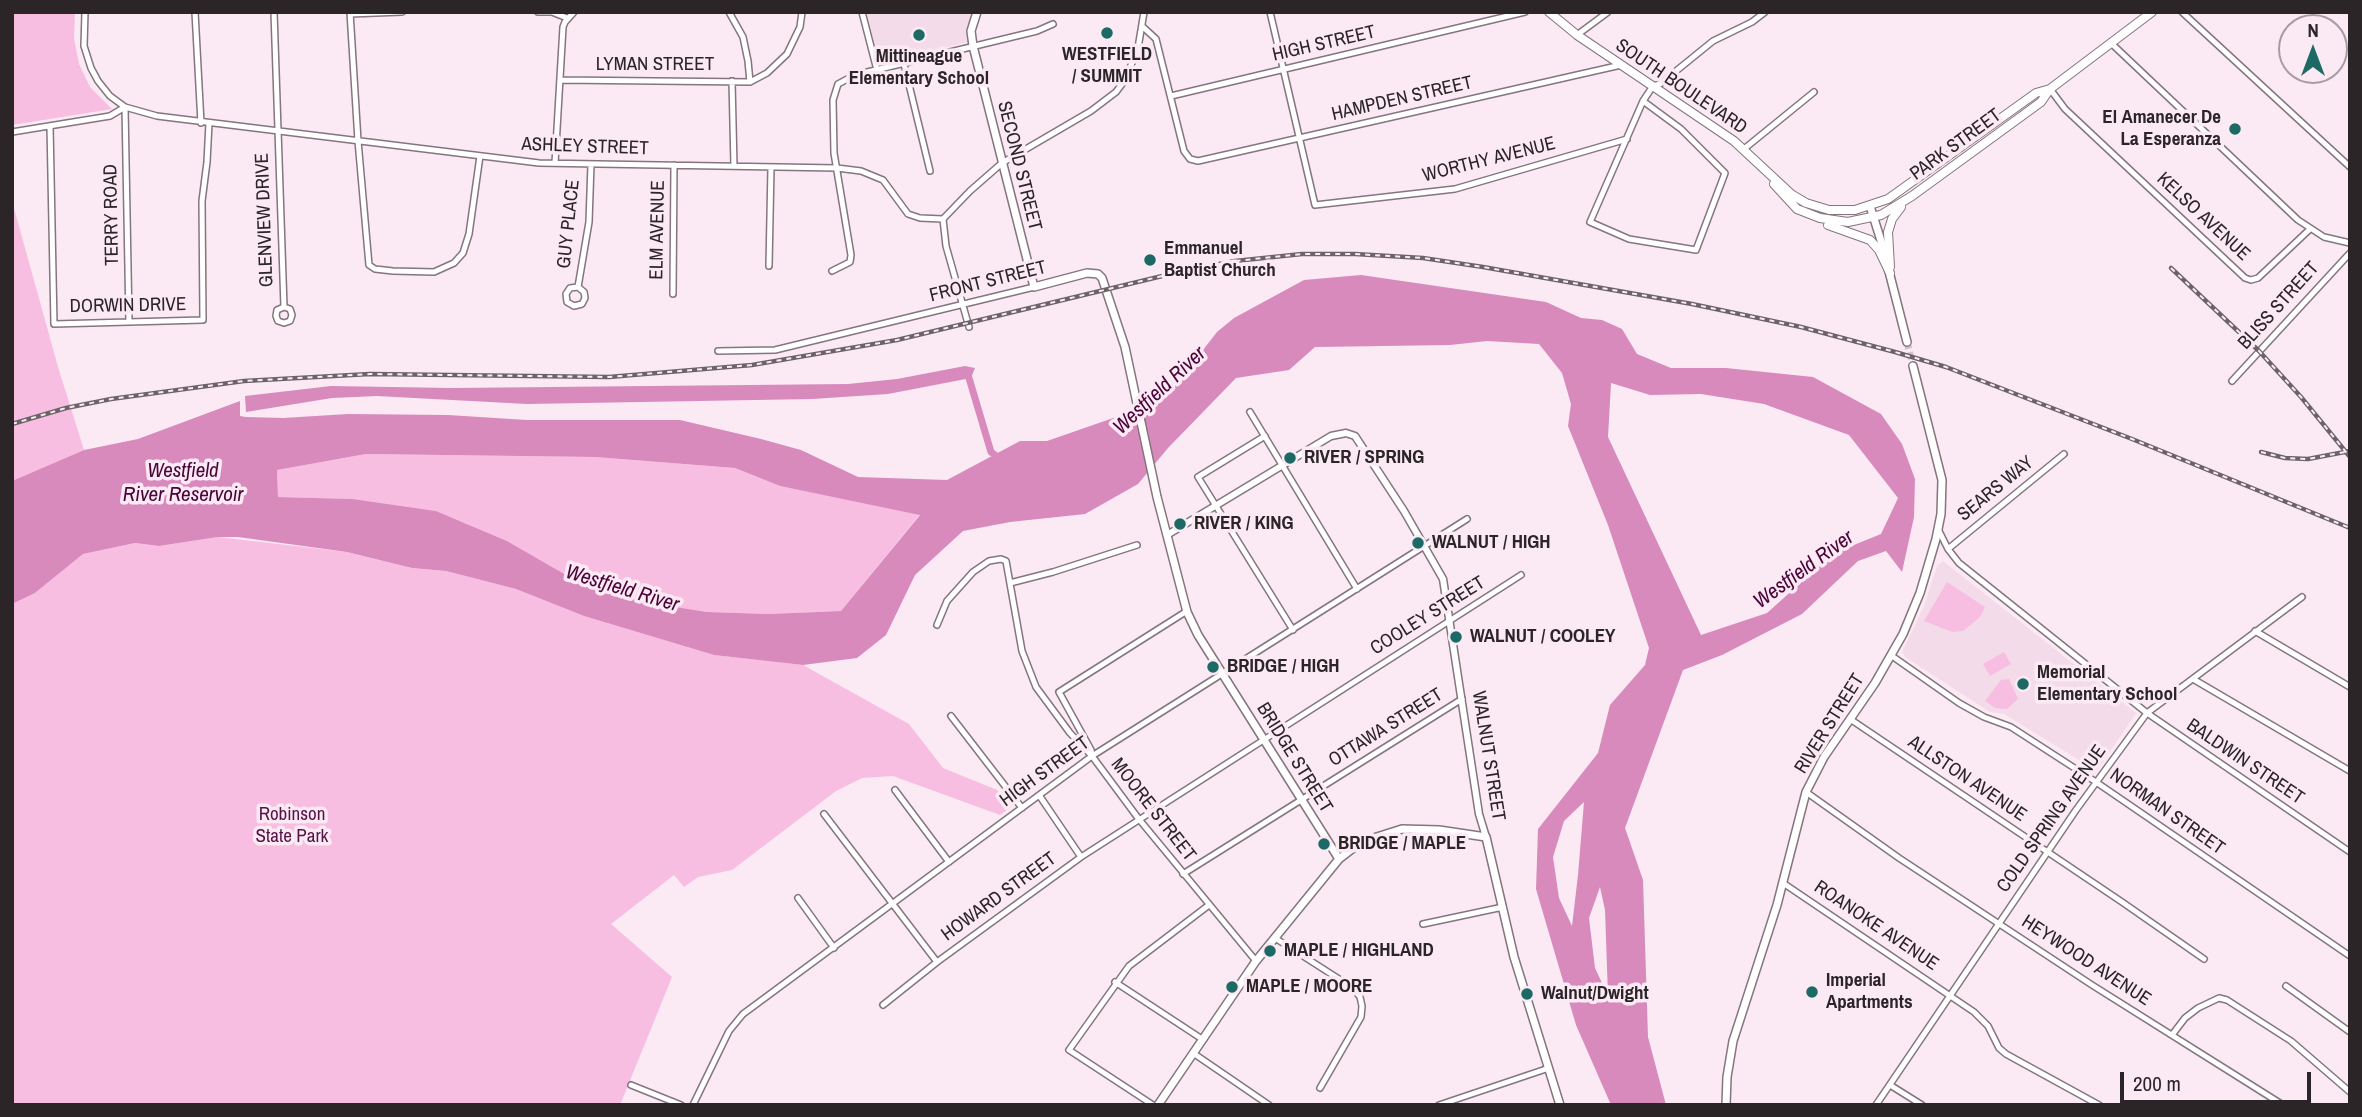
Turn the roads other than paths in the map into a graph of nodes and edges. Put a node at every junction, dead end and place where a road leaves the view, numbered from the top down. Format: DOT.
graph roads {
  1 [pos="85,12"];
  2 [pos="195,12"];
  3 [pos="274,12"];
  4 [pos="402,12"];
  5 [pos="538,12"];
  6 [pos="574,12"];
  7 [pos="729,12"];
  8 [pos="802,12"];
  9 [pos="862,12"];
  10 [pos="977,12"];
  11 [pos="1144,12"];
  12 [pos="1270,12"];
  13 [pos="1525,12"];
  14 [pos="1549,12"];
  15 [pos="1608,12"];
  16 [pos="1765,12"];
  17 [pos="2152,12"];
  18 [pos="2182,12"];
  19 [pos="350,13"];
  20 [pos="567,18"];
  21 [pos="1053,24"];
  22 [pos="1143,27"];
  23 [pos="1577,35"];
  24 [pos="2112,44"];
  25 [pos="973,46"];
  26 [pos="904,64"];
  27 [pos="1621,65"];
  28 [pos="1283,69"];
  29 [pos="877,70"];
  30 [pos="560,80"];
  31 [pos="732,82"];
  32 [pos="750,82"];
  33 [pos="1653,86"];
  34 [pos="2050,89"];
  35 [pos="1814,92"];
  36 [pos="1171,96"];
  37 [pos="1643,101"];
  38 [pos="125,107"];
  39 [pos="201,122"];
  40 [pos="209,123"];
  41 [pos="50,126"];
  42 [pos="12,132"];
  43 [pos="277,132"];
  44 [pos="1300,139"];
  45 [pos="1627,139"];
  46 [pos="358,141"];
  47 [pos="1744,149"];
  48 [pos="480,156"];
  49 [pos="555,163"];
  50 [pos="1002,163"];
  51 [pos="591,164"];
  52 [pos="1760,164"];
  53 [pos="674,165"];
  54 [pos="734,166"];
  55 [pos="771,167"];
  56 [pos="2350,167"];
  57 [pos="837,168"];
  58 [pos="930,171"];
  59 [pos="1912,196"];
  60 [pos="1870,206"];
  61 [pos="1797,209"];
  62 [pos="1875,218"];
  63 [pos="943,219"];
  64 [pos="2310,229"];
  65 [pos="2350,243"];
  66 [pos="2350,253"];
  67 [pos="769,266"];
  68 [pos="832,271"];
  69 [pos="1889,273"];
  70 [pos="578,287"];
  71 [pos="1034,287"];
  72 [pos="673,294"];
  73 [pos="962,304"];
  74 [pos="284,307"];
  75 [pos="129,322"];
  76 [pos="969,327"];
  77 [pos="1907,342"];
  78 [pos="718,351"];
  79 [pos="1913,366"];
  80 [pos="2232,381"];
  81 [pos="1250,412"];
  82 [pos="1265,436"];
  83 [pos="1143,437"];
  84 [pos="2064,454"];
  85 [pos="1284,466"];
  86 [pos="1215,508"];
  87 [pos="1467,519"];
  88 [pos="1938,529"];
  89 [pos="1167,535"];
  90 [pos="1137,545"];
  91 [pos="1424,545"];
  92 [pos="1948,549"];
  93 [pos="1521,575"];
  94 [pos="1010,583"];
  95 [pos="1357,589"];
  96 [pos="2302,597"];
  97 [pos="1186,611"];
  98 [pos="1450,620"];
  99 [pos="937,625"];
  100 [pos="1293,630"];
  101 [pos="2255,631"];
  102 [pos="1892,656"];
  103 [pos="1223,673"];
  104 [pos="2193,679"];
  105 [pos="2350,687"];
  106 [pos="1462,699"];
  107 [pos="2147,713"];
  108 [pos="951,716"];
  109 [pos="1850,719"];
  110 [pos="1264,739"];
  111 [pos="1092,756"];
  112 [pos="2350,771"];
  113 [pos="2096,782"];
  114 [pos="895,790"];
  115 [pos="1807,792"];
  116 [pos="1039,795"];
  117 [pos="1302,799"];
  118 [pos="1022,808"];
  119 [pos="824,814"];
  120 [pos="1138,818"];
  121 [pos="1486,837"];
  122 [pos="2047,852"];
  123 [pos="2350,852"];
  124 [pos="1081,857"];
  125 [pos="1339,859"];
  126 [pos="949,862"];
  127 [pos="1183,874"];
  128 [pos="1783,883"];
  129 [pos="798,898"];
  130 [pos="893,904"];
  131 [pos="1209,905"];
  132 [pos="1503,907"];
  133 [pos="1423,923"];
  134 [pos="1999,923"];
  135 [pos="1275,937"];
  136 [pos="834,948"];
  137 [pos="2350,956"];
  138 [pos="2204,960"];
  139 [pos="1255,961"];
  140 [pos="937,962"];
  141 [pos="1115,982"];
  142 [pos="2286,986"];
  143 [pos="1950,995"];
  144 [pos="883,1005"];
  145 [pos="2350,1032"];
  146 [pos="2172,1035"];
  147 [pos="1202,1039"];
  148 [pos="1193,1053"];
  149 [pos="1549,1068"];
  150 [pos="631,1085"];
  151 [pos="1890,1085"];
  152 [pos="1320,1088"];
  153 [pos="2350,1092"];
  154 [pos="681,1105"];
  155 [pos="692,1105"];
  156 [pos="1155,1105"];
  157 [pos="1269,1105"];
  158 [pos="1439,1105"];
  159 [pos="1560,1105"];
  160 [pos="1726,1105"];
  161 [pos="1876,1105"];
  162 [pos="1922,1105"];
  163 [pos="2099,1105"];
  164 [pos="2283,1105"];
  1 -- 38 [label="street"];
  2 -- 39 [label="street"];
  3 -- 43 [label="street, GLENVIEW DRIVE"];
  4 -- 19 [label="street"];
  5 -- 20 [label="street"];
  6 -- 20 [label="street"];
  7 -- 32 [label="street"];
  8 -- 32 [label="street"];
  9 -- 29 [label="street"];
  10 -- 25 [label="main road, SECOND STREET"];
  11 -- 22 [label="street"];
  12 -- 28 [label="street"];
  13 -- 28 [label="street, HIGH STREET"];
  14 -- 23 [label="main road, SOUTH BOULEVARD"];
  15 -- 23 [label="street"];
  16 -- 33 [label="street"];
  17 -- 24 [label="main road, PARK STREET"];
  18 -- 56 [label="street"];
  19 -- 46 [label="street"];
  20 -- 30 [label="street"];
  21 -- 25 [label="street"];
  22 -- 36 [label="street"];
  22 -- 50 [label="street"];
  23 -- 27 [label="main road, SOUTH BOULEVARD"];
  24 -- 34 [label="main road, PARK STREET"];
  24 -- 64 [label="street"];
  25 -- 26 [label="street"];
  25 -- 50 [label="main road, SECOND STREET"];
  26 -- 29 [label="street"];
  26 -- 58 [label="street"];
  27 -- 33 [label="main road, SOUTH BOULEVARD"];
  27 -- 44 [label="street, HAMPDEN STREET"];
  28 -- 36 [label="street, HIGH STREET"];
  28 -- 44 [label="street"];
  29 -- 57 [label="street"];
  30 -- 31 [label="street, LYMAN STREET"];
  30 -- 49 [label="street"];
  31 -- 32 [label="street, LYMAN STREET"];
  31 -- 54 [label="street"];
  33 -- 37 [label="street"];
  33 -- 47 [label="main road, SOUTH BOULEVARD"];
  34 -- 59 [label="main road, PARK STREET"];
  34 -- 60 [label="main road, PARK STREET"];
  34 -- 64 [label="street, KELSO AVENUE"];
  35 -- 47 [label="street"];
  36 -- 44 [label="street, HAMPDEN STREET"];
  37 -- 45 [label="street"];
  37 -- 45 [label="street"];
  38 -- 39 [label="street, ASHLEY STREET"];
  38 -- 41 [label="street"];
  38 -- 75 [label="street, TERRY ROAD"];
  39 -- 40 [label="street, ASHLEY STREET"];
  40 -- 43 [label="street, ASHLEY STREET"];
  40 -- 75 [label="street, DORWIN DRIVE"];
  41 -- 42 [label="street"];
  41 -- 75 [label="street, DORWIN DRIVE"];
  43 -- 46 [label="street, ASHLEY STREET"];
  43 -- 74 [label="street, GLENVIEW DRIVE"];
  44 -- 45 [label="street, WORTHY AVENUE"];
  46 -- 48 [label="street, ASHLEY STREET"];
  46 -- 48 [label="street"];
  47 -- 52 [label="main road, SOUTH BOULEVARD"];
  48 -- 49 [label="street, ASHLEY STREET"];
  49 -- 51 [label="street, ASHLEY STREET"];
  50 -- 63 [label="street"];
  50 -- 71 [label="main road, SECOND STREET"];
  51 -- 53 [label="street, ASHLEY STREET"];
  51 -- 70 [label="street, GUY PLACE"];
  52 -- 60 [label="main road, SOUTH BOULEVARD"];
  52 -- 61 [label="main road, SOUTH BOULEVARD"];
  53 -- 54 [label="street, ASHLEY STREET"];
  53 -- 72 [label="street, ELM AVENUE"];
  54 -- 55 [label="street, ASHLEY STREET"];
  55 -- 57 [label="street, ASHLEY STREET"];
  55 -- 67 [label="street"];
  57 -- 63 [label="street, ASHLEY STREET"];
  57 -- 68 [label="street"];
  59 -- 62 [label="main road, PARK STREET"];
  59 -- 69 [label="main road"];
  60 -- 62 [label="main road"];
  61 -- 62 [label="main road, SOUTH BOULEVARD"];
  61 -- 69 [label="main road"];
  62 -- 69 [label="main road"];
  63 -- 73 [label="street"];
  64 -- 65 [label="street"];
  66 -- 80 [label="street, BLISS STREET"];
  69 -- 77 [label="main road"];
  71 -- 73 [label="street, FRONT STREET"];
  71 -- 83 [label="main road, FRONT STREET"];
  73 -- 76 [label="street"];
  73 -- 78 [label="street, FRONT STREET"];
  79 -- 88 [label="main road, RIVER STREET"];
  81 -- 82 [label="street"];
  82 -- 85 [label="street"];
  82 -- 86 [label="street"];
  83 -- 89 [label="main road, BRIDGE STREET"];
  84 -- 92 [label="street, SEARS WAY"];
  85 -- 86 [label="street"];
  85 -- 91 [label="street, WALNUT STREET"];
  85 -- 95 [label="street"];
  86 -- 89 [label="street"];
  86 -- 100 [label="street"];
  87 -- 91 [label="street, HIGH STREET"];
  88 -- 92 [label="street, BALDWIN STREET"];
  88 -- 102 [label="main road, RIVER STREET"];
  89 -- 97 [label="main road, BRIDGE STREET"];
  90 -- 94 [label="street"];
  91 -- 95 [label="street, HIGH STREET"];
  91 -- 98 [label="street, WALNUT STREET"];
  92 -- 107 [label="street, BALDWIN STREET"];
  93 -- 98 [label="street, COOLEY STREET"];
  94 -- 99 [label="street, MOORE STREET"];
  94 -- 111 [label="street, MOORE STREET"];
  95 -- 100 [label="street, HIGH STREET"];
  96 -- 101 [label="street, COLD SPRING AVENUE"];
  97 -- 103 [label="main road, BRIDGE STREET"];
  97 -- 111 [label="street"];
  98 -- 106 [label="street, WALNUT STREET"];
  98 -- 110 [label="street, COOLEY STREET"];
  100 -- 103 [label="street, HIGH STREET"];
  101 -- 104 [label="street, COLD SPRING AVENUE"];
  101 -- 105 [label="street"];
  102 -- 109 [label="main road, RIVER STREET"];
  102 -- 113 [label="street, NORMAN STREET"];
  103 -- 110 [label="main road, BRIDGE STREET"];
  103 -- 111 [label="street, HIGH STREET"];
  104 -- 107 [label="street, COLD SPRING AVENUE"];
  104 -- 112 [label="street"];
  106 -- 117 [label="street, OTTAWA STREET"];
  106 -- 121 [label="street, WALNUT STREET"];
  107 -- 113 [label="street, COLD SPRING AVENUE"];
  107 -- 123 [label="street, BALDWIN STREET"];
  108 -- 118 [label="street"];
  109 -- 115 [label="main road, RIVER STREET"];
  109 -- 122 [label="street, ALLSTON AVENUE"];
  110 -- 117 [label="main road, BRIDGE STREET"];
  110 -- 120 [label="street, COOLEY STREET"];
  111 -- 116 [label="street, HIGH STREET"];
  111 -- 120 [label="street, MOORE STREET"];
  113 -- 122 [label="street, COLD SPRING AVENUE"];
  113 -- 137 [label="street, NORMAN STREET"];
  114 -- 126 [label="street"];
  115 -- 128 [label="main road, RIVER STREET"];
  115 -- 134 [label="street, HEYWOOD AVENUE"];
  116 -- 118 [label="street, HIGH STREET"];
  116 -- 124 [label="street"];
  117 -- 125 [label="main road, BRIDGE STREET"];
  117 -- 127 [label="street, OTTAWA STREET"];
  118 -- 126 [label="street, HIGH STREET"];
  119 -- 130 [label="street"];
  120 -- 124 [label="street, HOWARD STREET"];
  120 -- 127 [label="street, MOORE STREET"];
  121 -- 125 [label="main road"];
  121 -- 132 [label="main road, WALNUT STREET"];
  122 -- 134 [label="street, COLD SPRING AVENUE"];
  122 -- 138 [label="street, ALLSTON AVENUE"];
  124 -- 140 [label="street, HOWARD STREET"];
  125 -- 135 [label="main road"];
  126 -- 130 [label="street, HIGH STREET"];
  127 -- 131 [label="street, MOORE STREET"];
  128 -- 143 [label="street, ROANOKE AVENUE"];
  128 -- 160 [label="main road, RIVER STREET"];
  129 -- 136 [label="street"];
  130 -- 136 [label="street, HIGH STREET"];
  130 -- 140 [label="street"];
  131 -- 139 [label="street, MOORE STREET"];
  131 -- 141 [label="street"];
  132 -- 133 [label="street"];
  132 -- 149 [label="main road, WALNUT STREET"];
  134 -- 143 [label="street, COLD SPRING AVENUE"];
  134 -- 146 [label="street, HEYWOOD AVENUE"];
  135 -- 139 [label="main road"];
  135 -- 152 [label="street"];
  136 -- 155 [label="street, HIGH STREET"];
  139 -- 147 [label="main road"];
  140 -- 144 [label="street, HOWARD STREET"];
  141 -- 147 [label="street"];
  141 -- 156 [label="street"];
  142 -- 145 [label="street"];
  143 -- 151 [label="street, COLD SPRING AVENUE"];
  143 -- 163 [label="street, ROANOKE AVENUE"];
  146 -- 153 [label="street"];
  146 -- 164 [label="street, HEYWOOD AVENUE"];
  147 -- 148 [label="main road"];
  148 -- 156 [label="main road"];
  148 -- 157 [label="street"];
  149 -- 158 [label="street"];
  149 -- 159 [label="main road, WALNUT STREET"];
  150 -- 154 [label="street"];
  151 -- 161 [label="street, COLD SPRING AVENUE"];
  151 -- 162 [label="street"];
}
